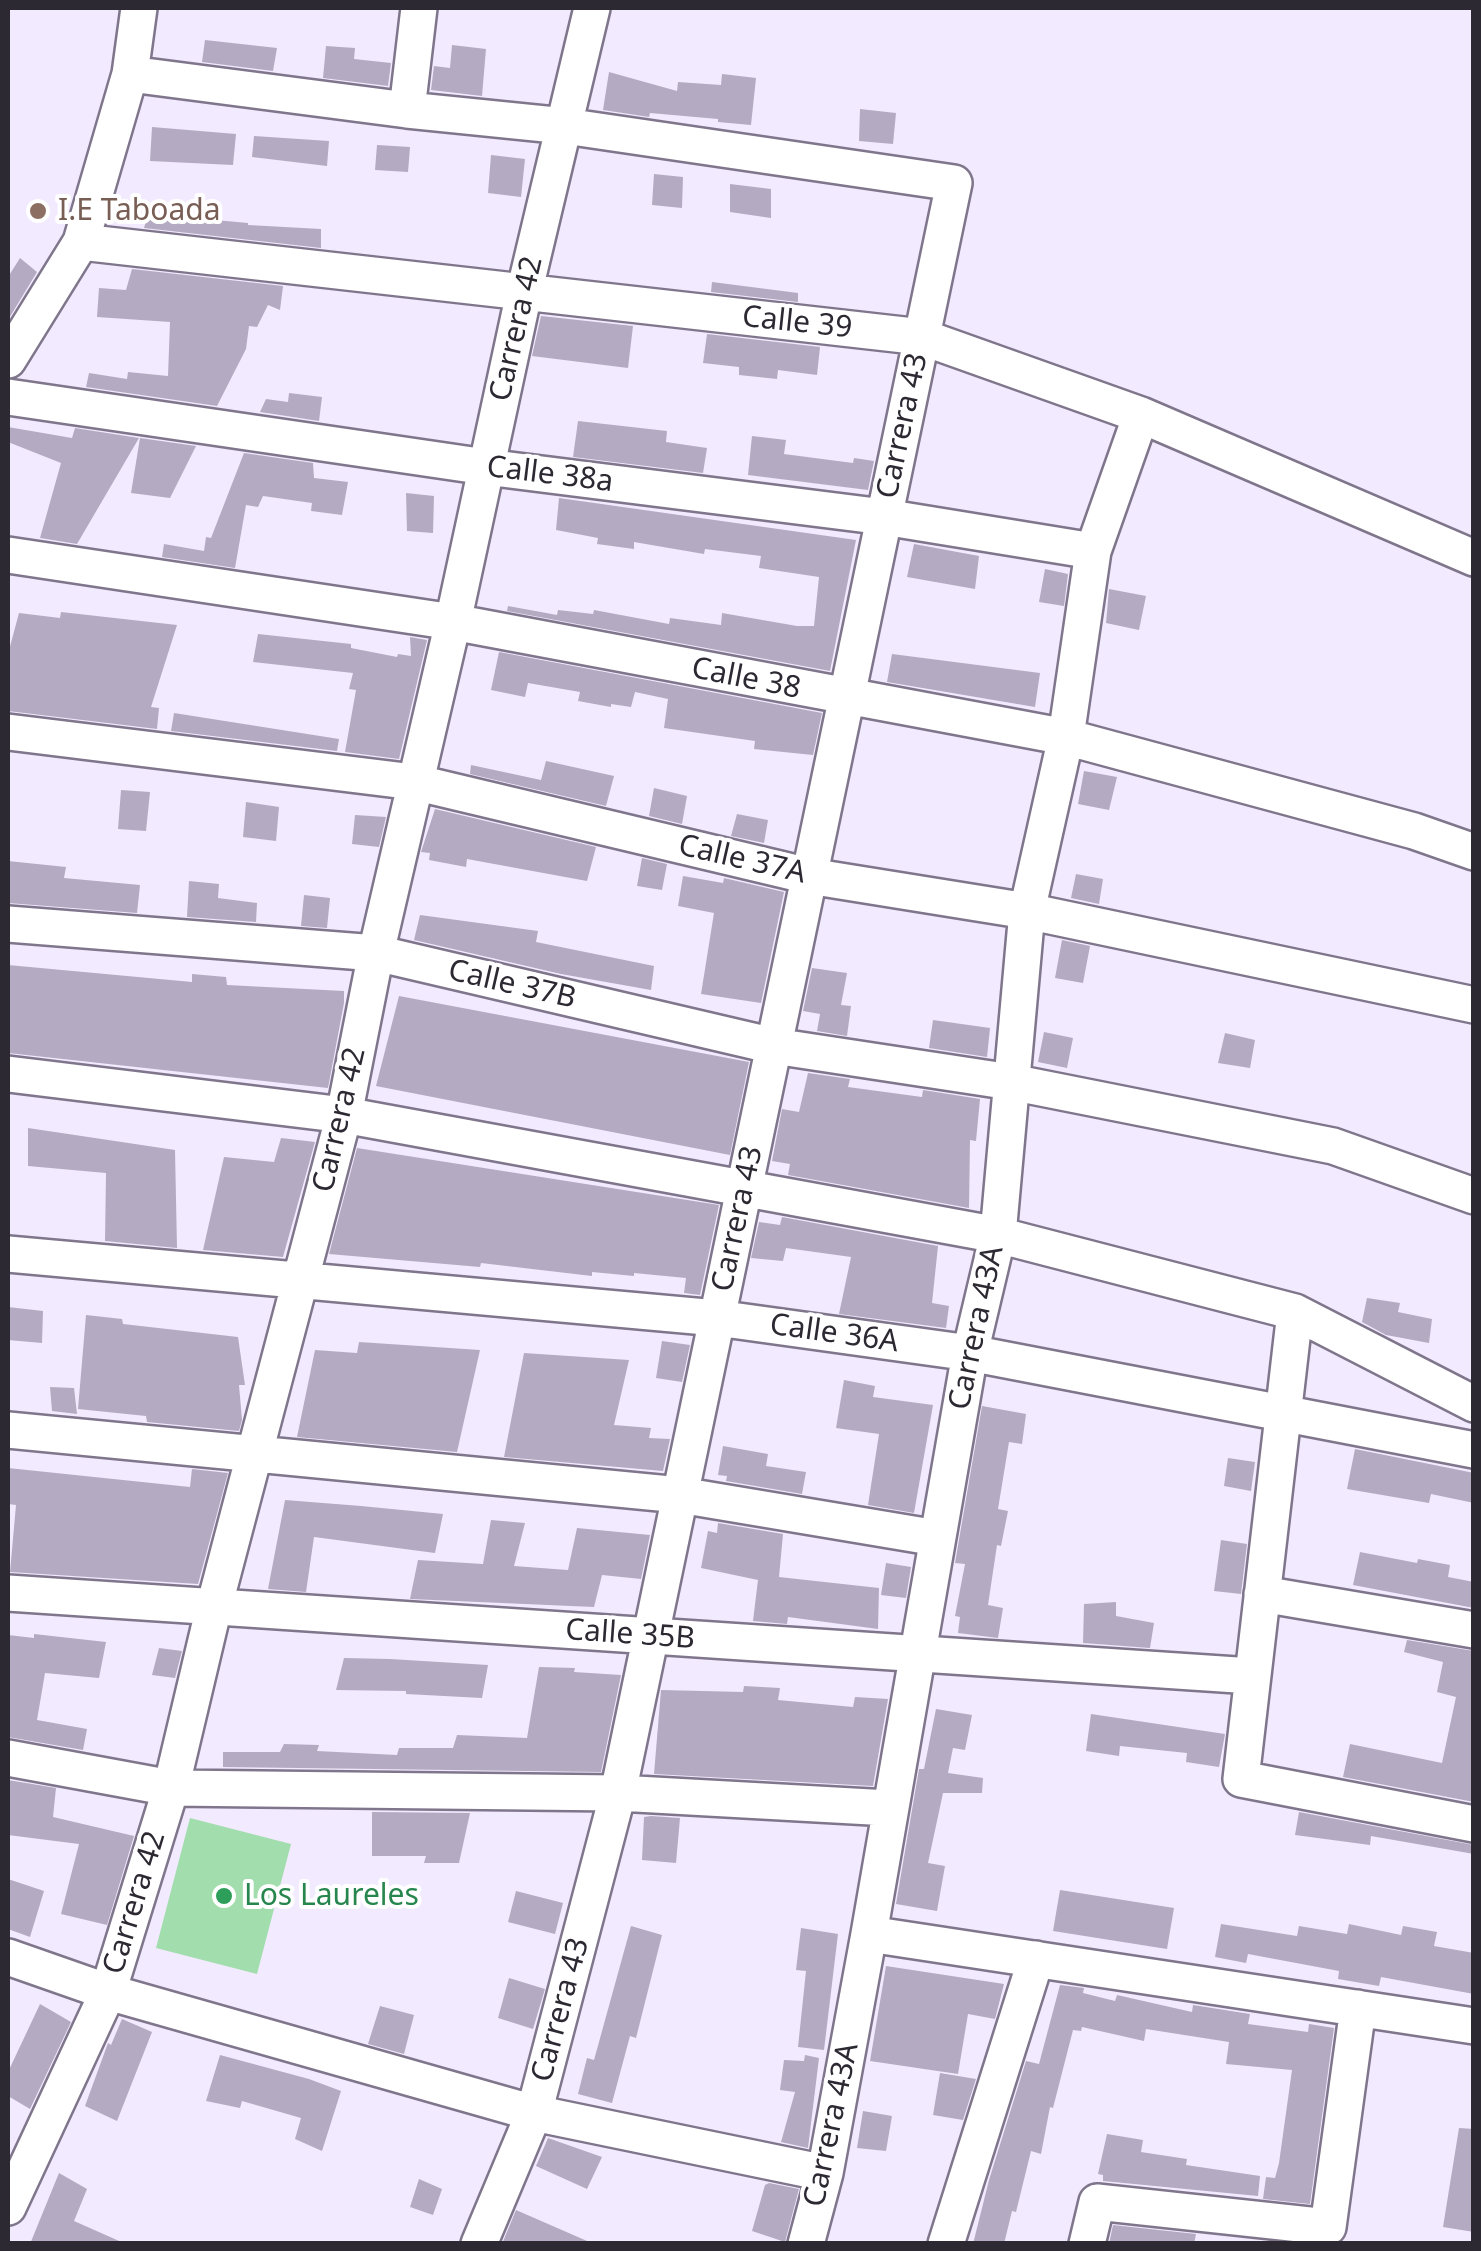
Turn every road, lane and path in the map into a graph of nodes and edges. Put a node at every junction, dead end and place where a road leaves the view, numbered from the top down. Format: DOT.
graph roads {
  1 [pos="138,8"];
  2 [pos="420,8"];
  3 [pos="592,8"];
  4 [pos="130,74"];
  5 [pos="407,110"];
  6 [pos="565,126"];
  7 [pos="81,242"];
  8 [pos="524,293"];
  9 [pos="922,337"];
  10 [pos="8,360"];
  11 [pos="8,397"];
  12 [pos="1142,415"];
  13 [pos="486,467"];
  14 [pos="884,518"];
  15 [pos="1093,551"];
  16 [pos="8,555"];
  17 [pos="1474,558"];
  18 [pos="453,622"];
  19 [pos="846,698"];
  20 [pos="8,732"];
  21 [pos="1066,738"];
  22 [pos="414,782"];
  23 [pos="1474,852"];
  24 [pos="809,876"];
  25 [pos="1026,911"];
  26 [pos="8,924"];
  27 [pos="376,953"];
  28 [pos="1474,1006"];
  29 [pos="774,1046"];
  30 [pos="8,1074"];
  31 [pos="1011,1082"];
  32 [pos="344,1115"];
  33 [pos="744,1188"];
  34 [pos="1474,1196"];
  35 [pos="998,1235"];
  36 [pos="8,1254"];
  37 [pos="301,1278"];
  38 [pos="1295,1312"];
  39 [pos="717,1318"];
  40 [pos="970,1353"];
  41 [pos="1474,1404"];
  42 [pos="1283,1413"];
  43 [pos="8,1430"];
  44 [pos="1474,1450"];
  45 [pos="256,1454"];
  46 [pos="680,1495"];
  47 [pos="937,1538"];
  48 [pos="8,1593"];
  49 [pos="1262,1594"];
  50 [pos="214,1607"];
  51 [pos="1474,1630"];
  52 [pos="651,1636"];
  53 [pos="916,1654"];
  54 [pos="1252,1676"];
  55 [pos="8,1758"];
  56 [pos="172,1788"];
  57 [pos="618,1793"];
  58 [pos="890,1808"];
  59 [pos="1474,1824"];
  60 [pos="870,1934"];
  61 [pos="8,1957"];
  62 [pos="1036,1959"];
  63 [pos="108,1992"];
  64 [pos="1358,2008"];
  65 [pos="1474,2026"];
  66 [pos="534,2112"];
  67 [pos="824,2173"];
  68 [pos="8,2207"];
  69 [pos="479,2244"];
  70 [pos="806,2244"];
  71 [pos="946,2244"];
  72 [pos="1087,2244"];
  1 -- 4 [label="street"];
  2 -- 5 [label="street"];
  3 -- 6 [label="street, Carrera 42"];
  4 -- 5 [label="street"];
  4 -- 7 [label="street"];
  5 -- 6 [label="street"];
  6 -- 8 [label="street, Carrera 42"];
  6 -- 9 [label="street, Carrera 43"];
  7 -- 8 [label="street, Calle 39"];
  7 -- 10 [label="street"];
  8 -- 9 [label="street, Calle 39"];
  8 -- 13 [label="street, Carrera 42"];
  9 -- 12 [label="street, Calle 39"];
  9 -- 14 [label="street, Carrera 43"];
  11 -- 13 [label="street, Calle 38a"];
  12 -- 15 [label="street, Carrera 43A"];
  12 -- 17 [label="street, Calle 39"];
  13 -- 14 [label="street, Calle 38a"];
  13 -- 18 [label="street, Carrera 42"];
  14 -- 15 [label="street, Calle 38a"];
  14 -- 19 [label="street, Carrera 43"];
  15 -- 21 [label="street, Carrera 43A"];
  16 -- 18 [label="street, Calle 38"];
  18 -- 19 [label="street, Calle 38"];
  18 -- 22 [label="street, Carrera 42"];
  19 -- 21 [label="street, Calle 38"];
  19 -- 24 [label="street, Carrera 43"];
  20 -- 22 [label="street, Calle 37A"];
  21 -- 23 [label="street, Calle 38"];
  21 -- 25 [label="street, Carrera 43A"];
  22 -- 24 [label="street, Calle 37A"];
  22 -- 27 [label="street, Carrera 42"];
  24 -- 25 [label="street, Calle 37A"];
  24 -- 29 [label="street, Carrera 43"];
  25 -- 28 [label="street, Calle 37A"];
  25 -- 31 [label="street, Carrera 43A"];
  26 -- 27 [label="street, Calle 37B"];
  27 -- 29 [label="street, Calle 37B"];
  27 -- 32 [label="street, Carrera 42"];
  29 -- 31 [label="street, Calle 37B"];
  29 -- 33 [label="street, Carrera 43"];
  30 -- 32 [label="street"];
  31 -- 34 [label="street, Calle 37B"];
  31 -- 35 [label="street, Carrera 43A"];
  32 -- 33 [label="street"];
  32 -- 37 [label="street, Carrera 42"];
  33 -- 35 [label="street"];
  33 -- 39 [label="street, Carrera 43"];
  35 -- 38 [label="street"];
  35 -- 40 [label="street, Carrera 43A"];
  36 -- 37 [label="street, Calle 36A"];
  37 -- 39 [label="street, Calle 36A"];
  37 -- 45 [label="street, Carrera 42"];
  38 -- 41 [label="street"];
  38 -- 42 [label="street"];
  39 -- 40 [label="street, Calle 36A"];
  39 -- 46 [label="street, Carrera 43"];
  40 -- 42 [label="street, Calle 36A"];
  40 -- 47 [label="street, Carrera 43A"];
  42 -- 44 [label="street, Calle 36A"];
  42 -- 49 [label="street"];
  43 -- 45 [label="street"];
  45 -- 46 [label="street"];
  45 -- 50 [label="street, Carrera 42"];
  46 -- 47 [label="street"];
  46 -- 52 [label="street, Carrera 43"];
  47 -- 53 [label="street, Carrera 43A"];
  48 -- 50 [label="street, Calle 35B"];
  49 -- 51 [label="street"];
  49 -- 54 [label="street"];
  50 -- 52 [label="street, Calle 35B"];
  50 -- 56 [label="street, Carrera 42"];
  52 -- 53 [label="street, Calle 35B"];
  52 -- 57 [label="street, Carrera 43"];
  53 -- 54 [label="street, Calle 35B"];
  53 -- 58 [label="street, Carrera 43A"];
  54 -- 59 [label="street"];
  55 -- 56 [label="street"];
  56 -- 57 [label="street"];
  56 -- 63 [label="street, Carrera 42"];
  57 -- 58 [label="street"];
  57 -- 66 [label="street, Carrera 43"];
  58 -- 60 [label="street, Carrera 43A"];
  60 -- 62 [label="street"];
  60 -- 67 [label="street, Carrera 43A"];
  61 -- 63 [label="street"];
  62 -- 64 [label="street"];
  62 -- 71 [label="street"];
  63 -- 66 [label="street"];
  63 -- 68 [label="street, Carrera 42"];
  64 -- 65 [label="street"];
  64 -- 72 [label="street"];
  66 -- 67 [label="street"];
  66 -- 69 [label="street, Carrera 43"];
  67 -- 70 [label="street, Carrera 43A"];
}
